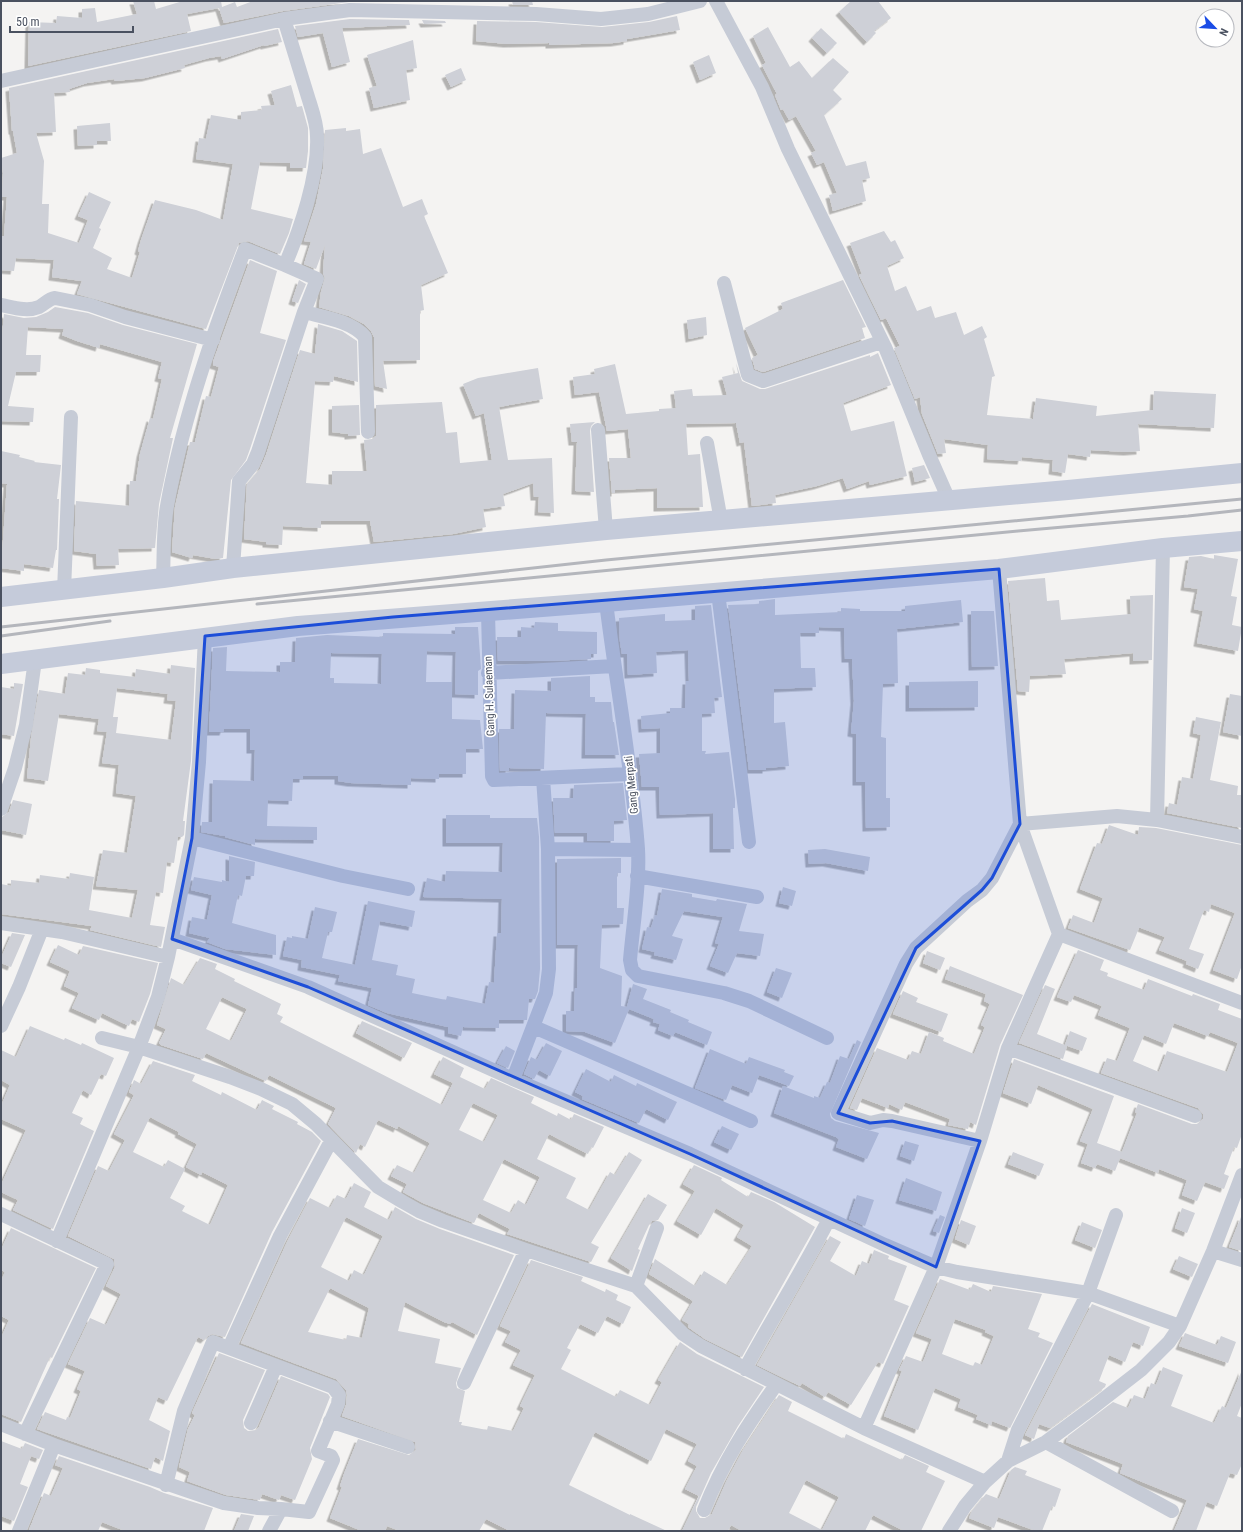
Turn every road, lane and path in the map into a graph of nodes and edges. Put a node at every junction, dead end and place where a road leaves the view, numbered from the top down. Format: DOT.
graph roads {
  1 [pos="700,1"];
  2 [pos="716,1"];
  3 [pos="678,4"];
  4 [pos="454,6"];
  5 [pos="284,19"];
  6 [pos="1,82"];
  7 [pos="285,265"];
  8 [pos="724,283"];
  9 [pos="1,304"];
  10 [pos="304,312"];
  11 [pos="213,340"];
  12 [pos="881,342"];
  13 [pos="71,417"];
  14 [pos="598,430"];
  15 [pos="368,432"];
  16 [pos="707,443"];
  17 [pos="1242,473"];
  18 [pos="949,500"];
  19 [pos="722,521"];
  20 [pos="606,530"];
  21 [pos="1242,541"];
  22 [pos="1163,548"];
  23 [pos="232,568"];
  24 [pos="999,569"];
  25 [pos="163,578"];
  26 [pos="64,591"];
  27 [pos="718,592"];
  28 [pos="1,597"];
  29 [pos="606,602"];
  30 [pos="488,612"];
  31 [pos="205,636"];
  32 [pos="35,660"];
  33 [pos="1,664"];
  34 [pos="614,666"];
  35 [pos="488,673"];
  36 [pos="629,774"];
  37 [pos="543,778"];
  38 [pos="1,809"];
  39 [pos="1157,820"];
  40 [pos="1020,824"];
  41 [pos="1242,837"];
  42 [pos="192,838"];
  43 [pos="749,842"];
  44 [pos="548,849"];
  45 [pos="638,850"];
  46 [pos="637,876"];
  47 [pos="408,889"];
  48 [pos="757,897"];
  49 [pos="1,923"];
  50 [pos="42,929"];
  51 [pos="1059,934"];
  52 [pos="172,939"];
  53 [pos="168,957"];
  54 [pos="1242,1003"];
  55 [pos="1,1026"];
  56 [pos="534,1027"];
  57 [pos="102,1038"];
  58 [pos="827,1038"];
  59 [pos="139,1047"];
  60 [pos="1008,1048"];
  61 [pos="514,1079"];
  62 [pos="1195,1116"];
  63 [pos="751,1121"];
  64 [pos="331,1141"];
  65 [pos="980,1141"];
  66 [pos="1242,1175"];
  67 [pos="1,1214"];
  68 [pos="1116,1216"];
  69 [pos="829,1219"];
  70 [pos="657,1228"];
  71 [pos="58,1242"];
  72 [pos="526,1250"];
  73 [pos="1213,1251"];
  74 [pos="1242,1260"];
  75 [pos="936,1267"];
  76 [pos="636,1286"];
  77 [pos="1088,1293"];
  78 [pos="1180,1326"];
  79 [pos="229,1348"];
  80 [pos="276,1366"];
  81 [pos="745,1369"];
  82 [pos="464,1383"];
  83 [pos="776,1385"];
  84 [pos="330,1421"];
  85 [pos="251,1423"];
  86 [pos="1,1424"];
  87 [pos="864,1428"];
  88 [pos="26,1434"];
  89 [pos="1046,1442"];
  90 [pos="54,1445"];
  91 [pos="408,1447"];
  92 [pos="1008,1461"];
  93 [pos="985,1482"];
  94 [pos="166,1485"];
  95 [pos="281,1509"];
  96 [pos="704,1510"];
  97 [pos="1172,1511"];
  98 [pos="19,1531"];
  99 [pos="269,1531"];
  100 [pos="949,1531"];
  1 -- 3 [label="street"];
  2 -- 12 [label="street"];
  3 -- 4 [label="street"];
  4 -- 5 [label="street"];
  5 -- 6 [label="street"];
  5 -- 7 [label="street"];
  7 -- 10 [label="street"];
  7 -- 11 [label="street"];
  8 -- 12 [label="street"];
  9 -- 11 [label="street"];
  10 -- 15 [label="street"];
  10 -- 23 [label="street"];
  11 -- 25 [label="street"];
  12 -- 18 [label="street"];
  13 -- 26 [label="street"];
  14 -- 20 [label="street"];
  16 -- 19 [label="street"];
  17 -- 18 [label="main road"];
  18 -- 19 [label="main road"];
  19 -- 20 [label="main road"];
  20 -- 23 [label="main road"];
  21 -- 22 [label="main road"];
  22 -- 24 [label="main road"];
  22 -- 39 [label="street"];
  23 -- 25 [label="main road"];
  24 -- 27 [label="main road"];
  24 -- 40 [label="street"];
  25 -- 26 [label="main road"];
  26 -- 28 [label="main road"];
  27 -- 29 [label="main road"];
  27 -- 43 [label="street"];
  29 -- 30 [label="main road"];
  29 -- 34 [label="street, Gang Merpati"];
  30 -- 31 [label="main road"];
  30 -- 35 [label="street, Gang H. Sulaeman"];
  31 -- 32 [label="main road"];
  31 -- 42 [label="street"];
  32 -- 33 [label="main road"];
  32 -- 38 [label="street"];
  34 -- 35 [label="street"];
  34 -- 36 [label="street, Gang Merpati"];
  35 -- 37 [label="street, Gang H. Sulaeman"];
  36 -- 37 [label="street"];
  36 -- 45 [label="street, Gang Merpati"];
  37 -- 44 [label="street"];
  39 -- 40 [label="street"];
  39 -- 41 [label="street"];
  40 -- 51 [label="street"];
  40 -- 65 [label="street"];
  42 -- 47 [label="street"];
  42 -- 52 [label="street"];
  44 -- 45 [label="street"];
  44 -- 56 [label="street"];
  45 -- 46 [label="street, Gang Merpati"];
  46 -- 48 [label="street"];
  46 -- 58 [label="street, Gang Merpati"];
  49 -- 50 [label="street"];
  50 -- 53 [label="street"];
  50 -- 55 [label="street"];
  51 -- 54 [label="street"];
  51 -- 60 [label="street"];
  52 -- 53 [label="street"];
  52 -- 61 [label="street"];
  53 -- 59 [label="street"];
  56 -- 61 [label="street"];
  56 -- 63 [label="street"];
  57 -- 59 [label="street"];
  59 -- 64 [label="street"];
  59 -- 71 [label="street"];
  60 -- 62 [label="street"];
  60 -- 65 [label="street"];
  61 -- 69 [label="street"];
  64 -- 72 [label="street"];
  64 -- 79 [label="street"];
  65 -- 75 [label="street"];
  66 -- 73 [label="street"];
  67 -- 71 [label="street"];
  68 -- 77 [label="street"];
  69 -- 75 [label="street"];
  69 -- 81 [label="street"];
  70 -- 76 [label="street"];
  71 -- 88 [label="street"];
  72 -- 76 [label="street"];
  72 -- 82 [label="street"];
  73 -- 74 [label="street"];
  73 -- 78 [label="street"];
  75 -- 77 [label="street"];
  75 -- 87 [label="street"];
  76 -- 81 [label="street"];
  77 -- 78 [label="street"];
  77 -- 92 [label="street"];
  78 -- 89 [label="street"];
  79 -- 80 [label="street"];
  79 -- 94 [label="street"];
  80 -- 84 [label="street"];
  80 -- 85 [label="street"];
  81 -- 83 [label="street"];
  83 -- 87 [label="street"];
  83 -- 96 [label="street"];
  84 -- 91 [label="street"];
  84 -- 95 [label="street"];
  86 -- 88 [label="street"];
  87 -- 93 [label="street"];
  88 -- 90 [label="street"];
  89 -- 92 [label="street"];
  89 -- 97 [label="street"];
  90 -- 94 [label="street"];
  90 -- 98 [label="street"];
  92 -- 93 [label="street"];
  93 -- 100 [label="street"];
  94 -- 95 [label="street"];
  95 -- 99 [label="street"];
}
